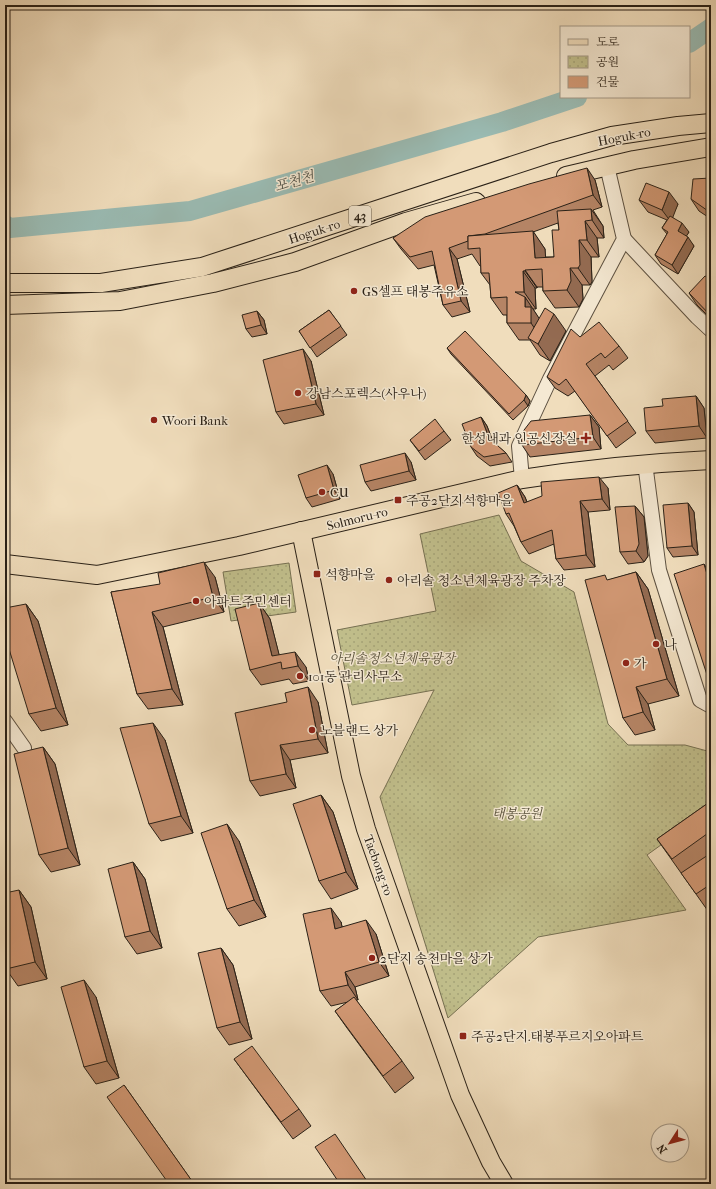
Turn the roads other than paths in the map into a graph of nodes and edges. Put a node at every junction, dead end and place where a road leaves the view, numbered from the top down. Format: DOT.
graph roads {
  1 [pos="711,123"];
  2 [pos="711,147"];
  3 [pos="607,166"];
  4 [pos="550,180"];
  5 [pos="490,198"];
  6 [pos="624,239"];
  7 [pos="5,283"];
  8 [pos="5,305"];
  9 [pos="711,330"];
  10 [pos="711,460"];
  11 [pos="646,463"];
  12 [pos="522,479"];
  13 [pos="301,531"];
  14 [pos="5,564"];
  15 [pos="705,703"];
  16 [pos="5,721"];
  17 [pos="24,748"];
  18 [pos="504,1184"];
  1 -- 7 [label="main road, Hoguk-ro / 43"];
  2 -- 3 [label="main road, Hoguk-ro"];
  3 -- 4 [label="main road, Hoguk-ro"];
  3 -- 6 [label="street"];
  5 -- 8 [label="main road, Hoguk-ro / 43"];
  6 -- 9 [label="street"];
  6 -- 12 [label="street"];
  10 -- 11 [label="main road, Solmoru-ro"];
  11 -- 12 [label="main road, Solmoru-ro"];
  11 -- 15 [label="street"];
  12 -- 13 [label="main road, Solmoru-ro"];
  13 -- 14 [label="main road, Solmoru-ro"];
  13 -- 18 [label="main road, Taebong-ro"];
  16 -- 17 [label="street"];
}
